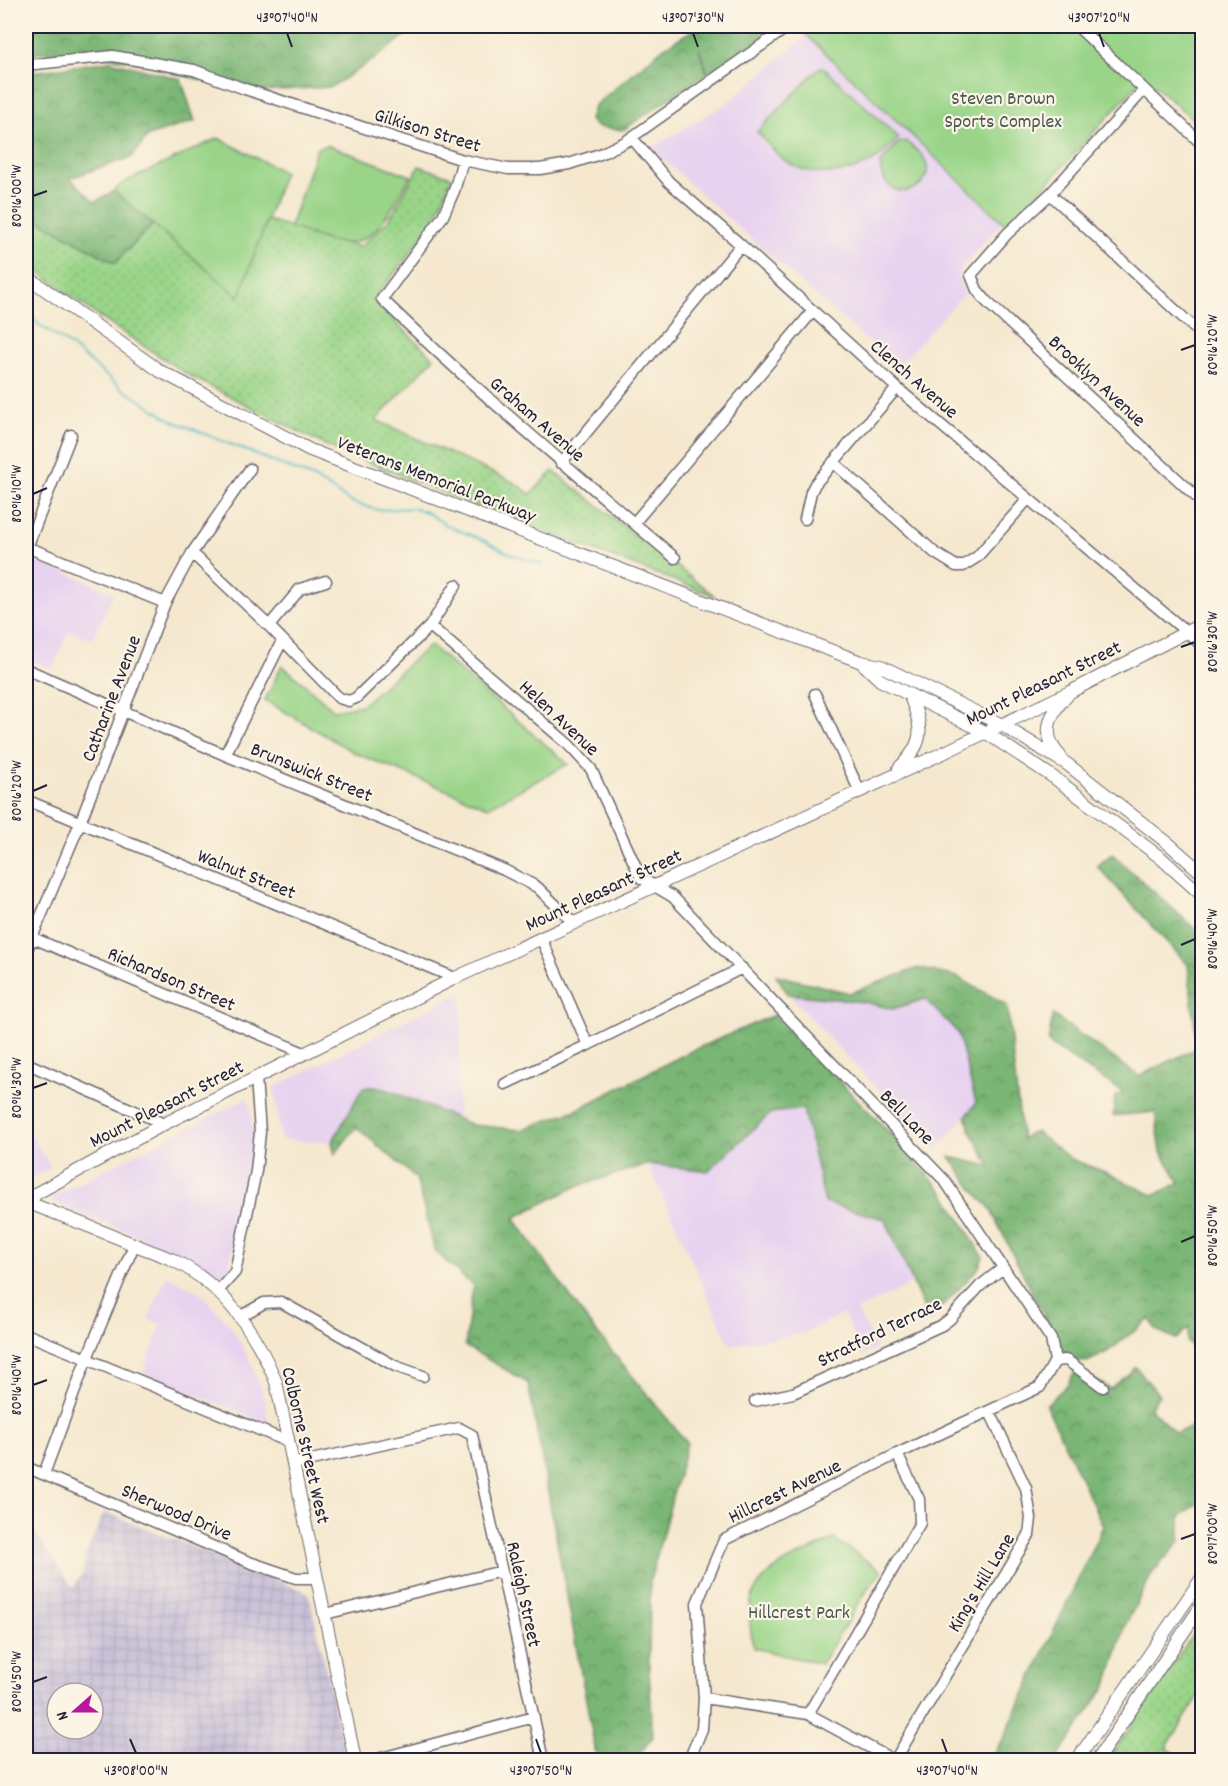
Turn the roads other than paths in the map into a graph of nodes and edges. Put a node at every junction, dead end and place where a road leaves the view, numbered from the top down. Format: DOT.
graph roads {
  1 [pos="789,26"];
  2 [pos="1077,26"];
  3 [pos="26,64"];
  4 [pos="1144,90"];
  5 [pos="632,138"];
  6 [pos="1203,144"];
  7 [pos="463,160"];
  8 [pos="1050,194"];
  9 [pos="741,245"];
  10 [pos="26,276"];
  11 [pos="813,311"];
  12 [pos="1203,335"];
  13 [pos="897,388"];
  14 [pos="71,435"];
  15 [pos="833,462"];
  16 [pos="561,463"];
  17 [pos="250,469"];
  18 [pos="1028,499"];
  19 [pos="1203,502"];
  20 [pos="805,519"];
  21 [pos="634,523"];
  22 [pos="26,549"];
  23 [pos="192,552"];
  24 [pos="675,558"];
  25 [pos="326,581"];
  26 [pos="456,585"];
  27 [pos="165,603"];
  28 [pos="1203,624"];
  29 [pos="269,626"];
  30 [pos="430,626"];
  31 [pos="1186,633"];
  32 [pos="282,641"];
  33 [pos="1203,645"];
  34 [pos="861,662"];
  35 [pos="26,669"];
  36 [pos="1072,691"];
  37 [pos="815,694"];
  38 [pos="909,694"];
  39 [pos="125,712"];
  40 [pos="1000,724"];
  41 [pos="985,732"];
  42 [pos="225,755"];
  43 [pos="1067,764"];
  44 [pos="891,775"];
  45 [pos="860,790"];
  46 [pos="26,800"];
  47 [pos="80,824"];
  48 [pos="1203,873"];
  49 [pos="654,887"];
  50 [pos="1203,895"];
  51 [pos="574,923"];
  52 [pos="28,936"];
  53 [pos="541,938"];
  54 [pos="26,952"];
  55 [pos="742,968"];
  56 [pos="455,978"];
  57 [pos="588,1045"];
  58 [pos="304,1053"];
  59 [pos="26,1063"];
  60 [pos="256,1078"];
  61 [pos="506,1084"];
  62 [pos="164,1124"];
  63 [pos="27,1203"];
  64 [pos="134,1245"];
  65 [pos="1004,1268"];
  66 [pos="218,1291"];
  67 [pos="241,1316"];
  68 [pos="26,1334"];
  69 [pos="87,1358"];
  70 [pos="1055,1361"];
  71 [pos="423,1376"];
  72 [pos="1103,1387"];
  73 [pos="755,1401"];
  74 [pos="990,1412"];
  75 [pos="289,1443"];
  76 [pos="897,1454"];
  77 [pos="293,1464"];
  78 [pos="26,1467"];
  79 [pos="44,1474"];
  80 [pos="502,1571"];
  81 [pos="317,1578"];
  82 [pos="1203,1578"];
  83 [pos="1203,1605"];
  84 [pos="325,1614"];
  85 [pos="704,1698"];
  86 [pos="808,1714"];
  87 [pos="534,1717"];
  88 [pos="355,1761"];
  89 [pos="374,1761"];
  90 [pos="543,1761"];
  91 [pos="689,1761"];
  92 [pos="894,1761"];
  93 [pos="1077,1761"];
  94 [pos="1097,1761"];
  1 -- 5 [label="street, Gilkison Street"];
  2 -- 4 [label="street"];
  3 -- 7 [label="street, Gilkison Street"];
  4 -- 6 [label="street"];
  4 -- 8 [label="street"];
  5 -- 7 [label="street, Gilkison Street"];
  5 -- 9 [label="street, Clench Avenue"];
  7 -- 16 [label="street, Graham Avenue"];
  8 -- 12 [label="street"];
  8 -- 19 [label="street, Brooklyn Avenue"];
  9 -- 11 [label="street, Clench Avenue"];
  9 -- 16 [label="street"];
  10 -- 34 [label="main road, Veterans Memorial Parkway"];
  11 -- 13 [label="street, Clench Avenue"];
  11 -- 21 [label="street"];
  13 -- 15 [label="street"];
  13 -- 18 [label="street, Clench Avenue"];
  14 -- 22 [label="street"];
  15 -- 18 [label="street"];
  15 -- 20 [label="street"];
  16 -- 21 [label="street, Graham Avenue"];
  17 -- 23 [label="street, Catharine Avenue"];
  18 -- 31 [label="street, Clench Avenue"];
  21 -- 24 [label="street, Graham Avenue"];
  22 -- 27 [label="street"];
  23 -- 27 [label="street, Catharine Avenue"];
  23 -- 29 [label="street"];
  25 -- 29 [label="street"];
  26 -- 30 [label="street"];
  27 -- 39 [label="street, Catharine Avenue"];
  28 -- 31 [label="main road, Mount Pleasant Street"];
  29 -- 32 [label="street"];
  30 -- 32 [label="street"];
  30 -- 49 [label="street, Helen Avenue"];
  31 -- 33 [label="street, Clench Avenue"];
  31 -- 36 [label="main road, Mount Pleasant Street"];
  32 -- 42 [label="street"];
  34 -- 38 [label="main road, Veterans Memorial Parkway"];
  34 -- 40 [label="main road, Veterans Memorial Parkway"];
  35 -- 39 [label="street, Brunswick Street"];
  36 -- 40 [label="main road, Mount Pleasant Street"];
  36 -- 43 [label="main road"];
  37 -- 45 [label="street"];
  38 -- 41 [label="main road, Veterans Memorial Parkway"];
  38 -- 44 [label="main road"];
  39 -- 42 [label="street, Brunswick Street"];
  39 -- 47 [label="street, Catharine Avenue"];
  40 -- 41 [label="main road, Mount Pleasant Street"];
  40 -- 43 [label="main road, Veterans Memorial Parkway"];
  41 -- 44 [label="main road, Mount Pleasant Street"];
  41 -- 50 [label="main road, Veterans Memorial Parkway"];
  42 -- 51 [label="street, Brunswick Street"];
  43 -- 48 [label="main road, Veterans Memorial Parkway"];
  44 -- 45 [label="main road, Mount Pleasant Street"];
  45 -- 49 [label="main road, Mount Pleasant Street"];
  46 -- 47 [label="street, Walnut Street"];
  47 -- 52 [label="street, Catharine Avenue"];
  47 -- 56 [label="street, Walnut Street"];
  49 -- 51 [label="main road, Mount Pleasant Street"];
  49 -- 55 [label="street, Bell Lane"];
  51 -- 53 [label="main road, Mount Pleasant Street"];
  52 -- 54 [label="street, Catharine Avenue"];
  52 -- 58 [label="street, Richardson Street"];
  53 -- 56 [label="main road, Mount Pleasant Street"];
  53 -- 57 [label="street"];
  55 -- 57 [label="street"];
  55 -- 65 [label="street, Bell Lane"];
  56 -- 58 [label="main road, Mount Pleasant Street"];
  57 -- 61 [label="street"];
  58 -- 60 [label="main road, Mount Pleasant Street"];
  59 -- 62 [label="street"];
  60 -- 62 [label="main road, Mount Pleasant Street"];
  60 -- 66 [label="street"];
  62 -- 63 [label="main road, Mount Pleasant Street"];
  63 -- 64 [label="main road, Colborne Street West"];
  64 -- 66 [label="main road, Colborne Street West"];
  64 -- 69 [label="street"];
  65 -- 70 [label="street, Bell Lane"];
  65 -- 73 [label="street, Stratford Terrace"];
  66 -- 67 [label="main road, Colborne Street West"];
  67 -- 71 [label="street"];
  67 -- 75 [label="main road, Colborne Street West"];
  68 -- 69 [label="street"];
  69 -- 75 [label="street"];
  69 -- 79 [label="street"];
  70 -- 72 [label="street"];
  70 -- 74 [label="street, Hillcrest Avenue"];
  74 -- 76 [label="street, Hillcrest Avenue"];
  74 -- 92 [label="street, King's Hill Lane"];
  75 -- 77 [label="main road, Colborne Street West"];
  76 -- 85 [label="street, Hillcrest Avenue"];
  76 -- 86 [label="street"];
  77 -- 80 [label="street, Raleigh Street"];
  77 -- 81 [label="main road, Colborne Street West"];
  78 -- 79 [label="street, Sherwood Drive"];
  79 -- 81 [label="street, Sherwood Drive"];
  80 -- 84 [label="street"];
  80 -- 87 [label="street, Raleigh Street"];
  81 -- 84 [label="main road, Colborne Street West"];
  82 -- 93 [label="main road"];
  83 -- 94 [label="main road"];
  84 -- 88 [label="main road, Colborne Street West"];
  85 -- 86 [label="street"];
  85 -- 91 [label="street, Hillcrest Avenue"];
  86 -- 92 [label="street"];
  87 -- 89 [label="street"];
  87 -- 90 [label="street, Raleigh Street"];
}
